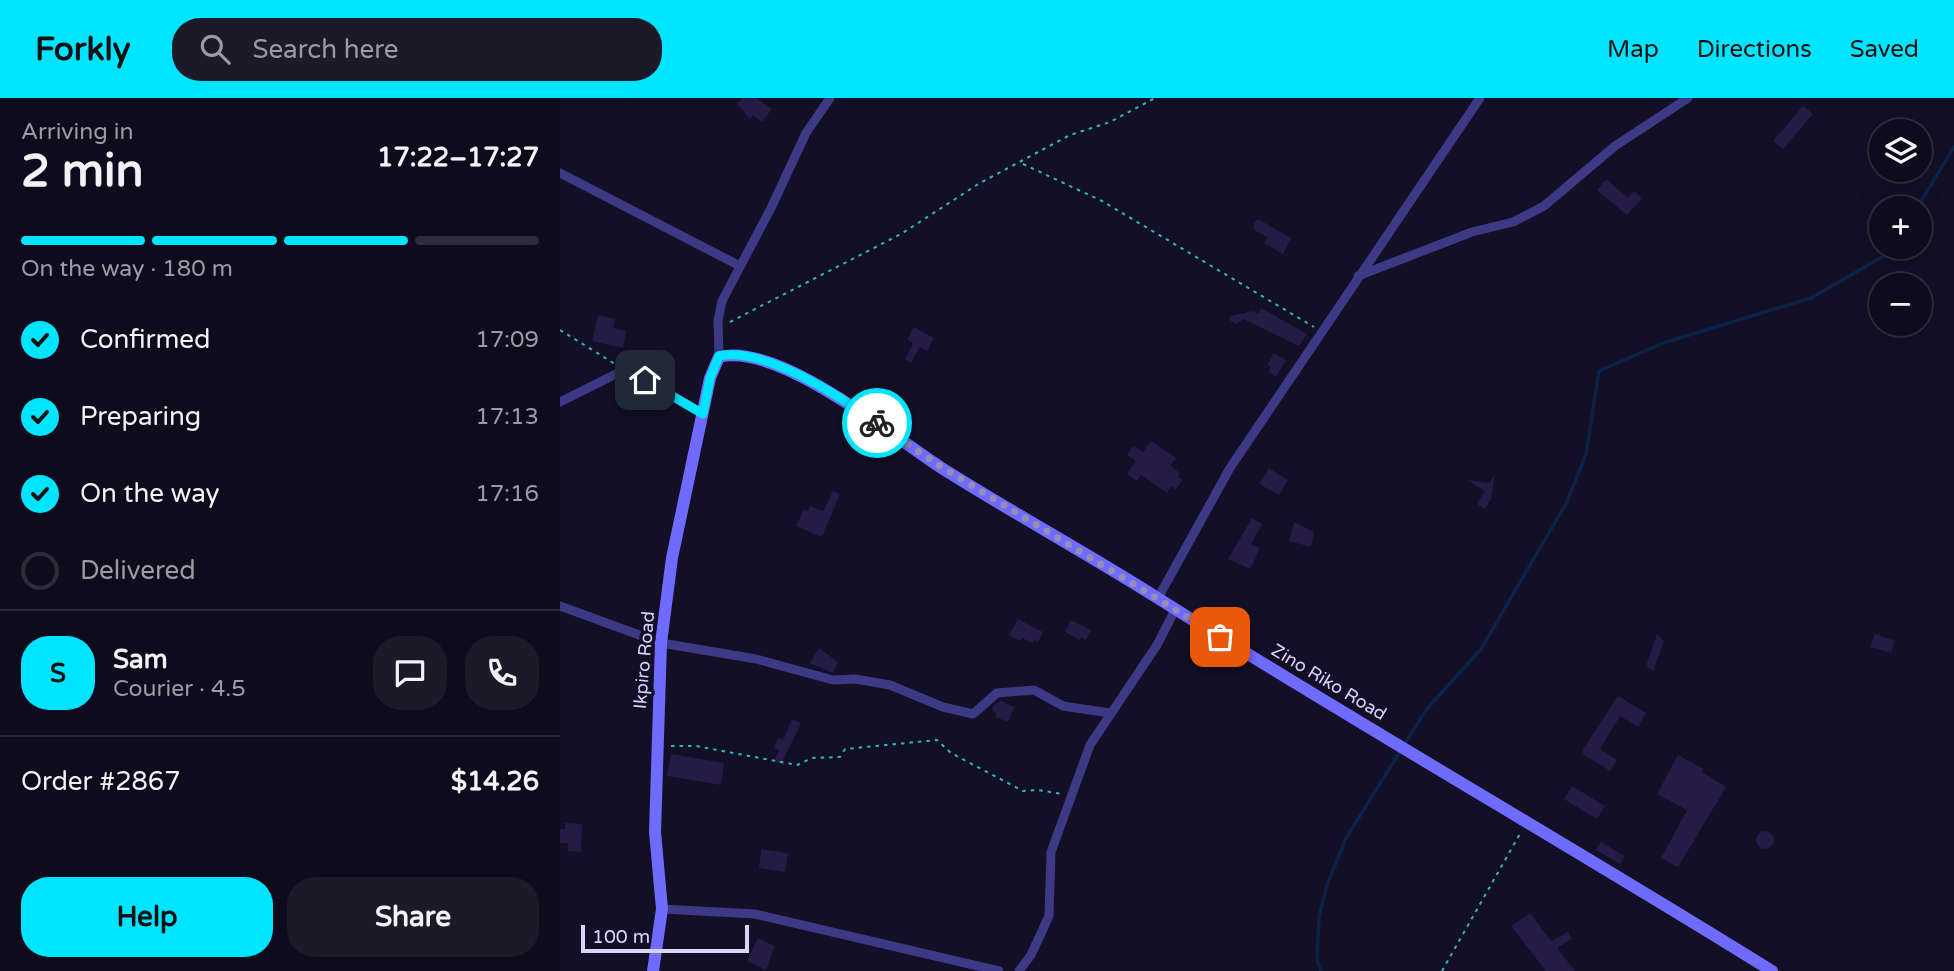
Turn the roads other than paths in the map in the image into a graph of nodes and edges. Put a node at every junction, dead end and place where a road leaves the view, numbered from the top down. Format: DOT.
graph roads {
  1 [pos="830,98"];
  2 [pos="1480,98"];
  3 [pos="1688,98"];
  4 [pos="560,173"];
  5 [pos="740,266"];
  6 [pos="1358,276"];
  7 [pos="719,356"];
  8 [pos="560,402"];
  9 [pos="703,414"];
  10 [pos="1158,598"];
  11 [pos="560,606"];
  12 [pos="1175,610"];
  13 [pos="661,643"];
  14 [pos="1110,713"];
  15 [pos="662,909"];
  16 [pos="653,971"];
  17 [pos="999,971"];
  18 [pos="1019,971"];
  19 [pos="1772,971"];
  1 -- 5 [label="street"];
  2 -- 6 [label="street"];
  3 -- 6 [label="street"];
  4 -- 5 [label="street"];
  5 -- 7 [label="street"];
  6 -- 10 [label="street"];
  7 -- 9 [label="street, Ikpiro Road"];
  7 -- 10 [label="street, Zino Riko Road"];
  8 -- 9 [label="street"];
  9 -- 13 [label="street, Ikpiro Road"];
  10 -- 12 [label="street, Zino Riko Road"];
  11 -- 13 [label="street"];
  12 -- 14 [label="street"];
  12 -- 19 [label="street, Zino Riko Road"];
  13 -- 14 [label="street"];
  13 -- 15 [label="street, Ikpiro Road"];
  14 -- 18 [label="street"];
  15 -- 16 [label="street, Ikpiro Road"];
  15 -- 17 [label="street"];
}
